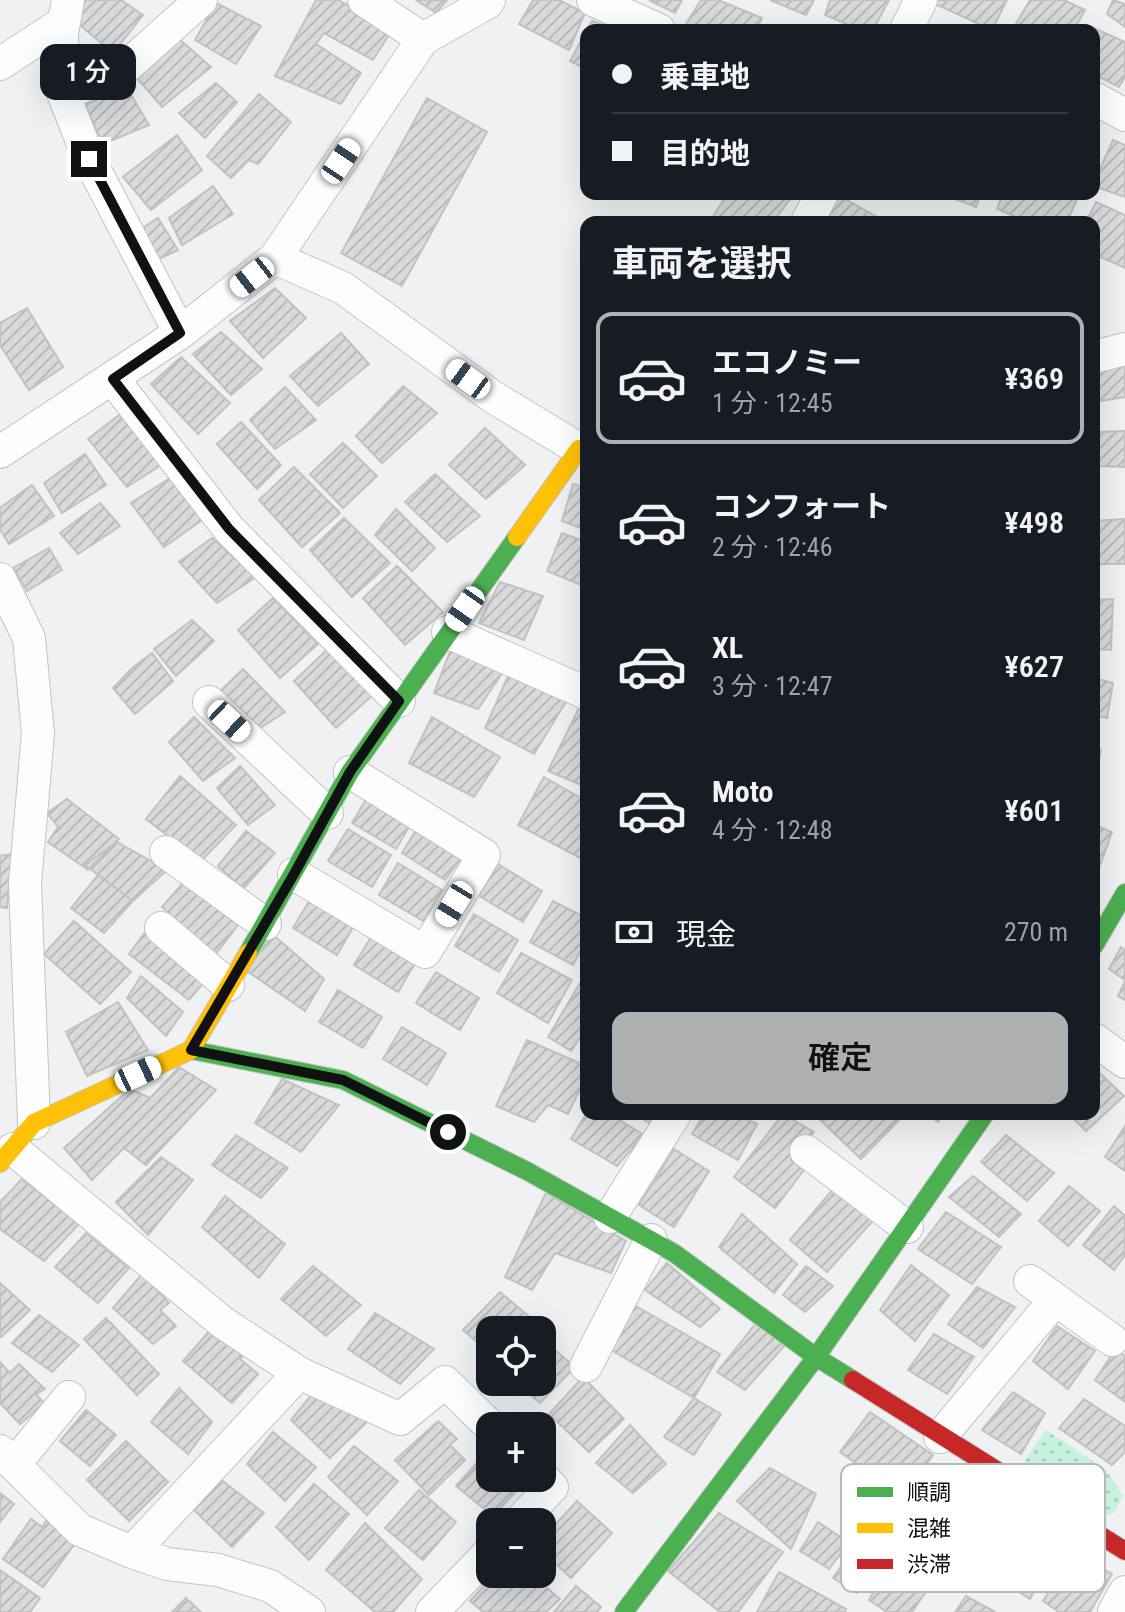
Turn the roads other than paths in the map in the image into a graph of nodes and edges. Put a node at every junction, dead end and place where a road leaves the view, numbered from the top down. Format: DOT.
graph roads {
  1 [pos="201,0"];
  2 [pos="364,0"];
  3 [pos="489,0"];
  4 [pos="593,0"];
  5 [pos="921,0"];
  6 [pos="66,11"];
  7 [pos="646,24"];
  8 [pos="909,24"];
  9 [pos="423,39"];
  10 [pos="0,64"];
  11 [pos="63,93"];
  12 [pos="1100,101"];
  13 [pos="1125,115"];
  14 [pos="275,258"];
  15 [pos="180,333"];
  16 [pos="1125,349"];
  17 [pos="1100,355"];
  18 [pos="113,379"];
  19 [pos="580,449"];
  20 [pos="0,452"];
  21 [pos="580,453"];
  22 [pos="0,579"];
  23 [pos="448,632"];
  24 [pos="580,690"];
  25 [pos="399,701"];
  26 [pos="209,702"];
  27 [pos="350,772"];
  28 [pos="327,813"];
  29 [pos="166,852"];
  30 [pos="294,874"];
  31 [pos="1125,893"];
  32 [pos="265,924"];
  33 [pos="161,928"];
  34 [pos="1100,936"];
  35 [pos="228,985"];
  36 [pos="1100,1043"];
  37 [pos="191,1050"];
  38 [pos="1125,1062"];
  39 [pos="671,1120"];
  40 [pos="981,1120"];
  41 [pos="34,1123"];
  42 [pos="806,1151"];
  43 [pos="6,1156"];
  44 [pos="610,1217"];
  45 [pos="907,1227"];
  46 [pos="651,1240"];
  47 [pos="1112,1340"];
  48 [pos="816,1357"];
  49 [pos="586,1366"];
  50 [pos="299,1373"];
  51 [pos="69,1397"];
  52 [pos="476,1412"];
  53 [pos="940,1437"];
  54 [pos="7,1458"];
  55 [pos="984,1464"];
  56 [pos="547,1492"];
  57 [pos="532,1508"];
  58 [pos="132,1552"];
  59 [pos="476,1566"];
  60 [pos="1125,1592"];
  61 [pos="309,1612"];
  62 [pos="432,1612"];
  63 [pos="624,1612"];
  64 [pos="1114,1612"];
  1 -- 11 [label="street"];
  2 -- 9 [label="street"];
  3 -- 9 [label="street"];
  4 -- 7 [label="street"];
  5 -- 8 [label="street"];
  6 -- 10 [label="street"];
  6 -- 11 [label="street"];
  9 -- 14 [label="street"];
  11 -- 15 [label="street"];
  12 -- 13 [label="street"];
  14 -- 15 [label="street"];
  14 -- 19 [label="street"];
  15 -- 18 [label="street"];
  16 -- 17 [label="street"];
  18 -- 20 [label="street"];
  18 -- 25 [label="street"];
  21 -- 23 [label="street"];
  22 -- 41 [label="street"];
  23 -- 24 [label="street"];
  23 -- 25 [label="street"];
  25 -- 27 [label="street"];
  26 -- 28 [label="street"];
  27 -- 28 [label="street"];
  27 -- 30 [label="street"];
  28 -- 30 [label="street"];
  29 -- 32 [label="street"];
  30 -- 32 [label="street"];
  31 -- 34 [label="street"];
  32 -- 35 [label="street"];
  33 -- 35 [label="street"];
  35 -- 37 [label="street"];
  36 -- 38 [label="street"];
  37 -- 41 [label="street"];
  37 -- 44 [label="street"];
  39 -- 44 [label="street"];
  40 -- 45 [label="street"];
  41 -- 43 [label="street"];
  42 -- 45 [label="street"];
  43 -- 50 [label="street"];
  44 -- 46 [label="street"];
  45 -- 48 [label="street"];
  46 -- 48 [label="street"];
  46 -- 49 [label="street"];
  47 -- 53 [label="street"];
  48 -- 53 [label="street"];
  48 -- 63 [label="street"];
  50 -- 52 [label="street"];
  50 -- 58 [label="street"];
  51 -- 54 [label="street"];
  53 -- 55 [label="street"];
  54 -- 58 [label="street"];
  56 -- 57 [label="street"];
  58 -- 61 [label="street"];
  59 -- 62 [label="street"];
  60 -- 64 [label="street"];
}
